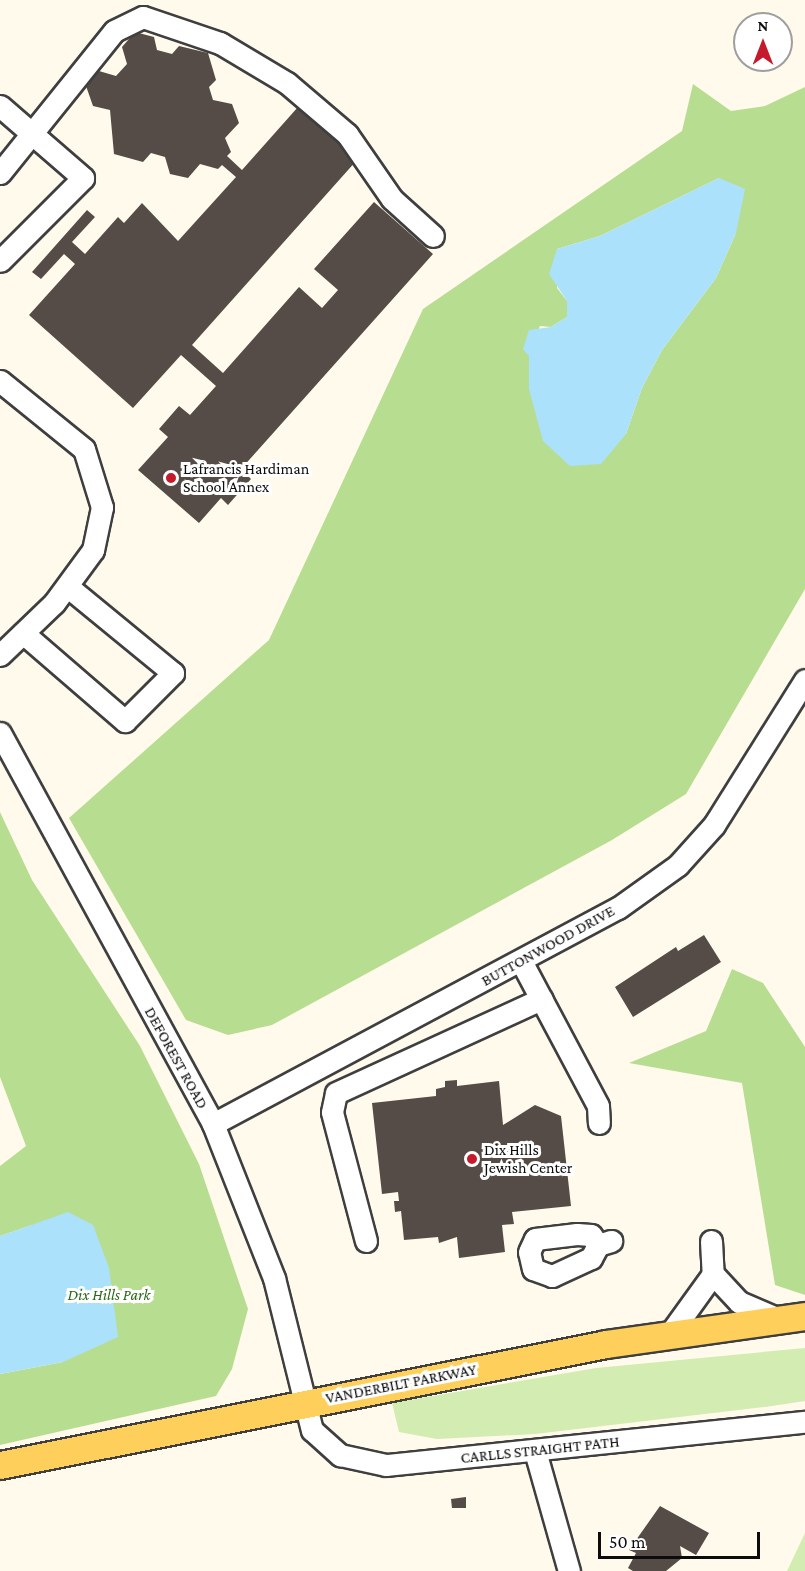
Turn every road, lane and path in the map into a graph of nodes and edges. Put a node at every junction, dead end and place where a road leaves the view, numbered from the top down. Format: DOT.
graph roads {
  1 [pos="0,106"];
  2 [pos="33,134"];
  3 [pos="0,173"];
  4 [pos="433,236"];
  5 [pos="0,261"];
  6 [pos="0,381"];
  7 [pos="68,586"];
  8 [pos="23,633"];
  9 [pos="0,655"];
  10 [pos="805,680"];
  11 [pos="0,733"];
  12 [pos="521,961"];
  13 [pos="541,999"];
  14 [pos="599,1123"];
  15 [pos="213,1124"];
  16 [pos="366,1241"];
  17 [pos="711,1241"];
  18 [pos="713,1274"];
  19 [pos="792,1317"];
  20 [pos="669,1335"];
  21 [pos="307,1403"];
  22 [pos="805,1422"];
  23 [pos="535,1451"];
  24 [pos="0,1465"];
  25 [pos="569,1571"];
  1 -- 2 [label="street"];
  2 -- 3 [label="street"];
  2 -- 4 [label="street"];
  2 -- 5 [label="street"];
  6 -- 7 [label="street"];
  7 -- 8 [label="street"];
  7 -- 8 [label="street"];
  8 -- 9 [label="street"];
  10 -- 12 [label="street, BUTTONWOOD DRIVE"];
  11 -- 15 [label="street, DEFOREST ROAD"];
  12 -- 13 [label="street"];
  12 -- 15 [label="street, BUTTONWOOD DRIVE"];
  13 -- 14 [label="street"];
  13 -- 16 [label="street"];
  15 -- 21 [label="street, DEFOREST ROAD"];
  17 -- 18 [label="street"];
  18 -- 19 [label="street"];
  18 -- 20 [label="street"];
  19 -- 20 [label="main road, VANDERBILT PARKWAY"];
  20 -- 21 [label="main road, VANDERBILT PARKWAY"];
  21 -- 23 [label="street, CARLLS STRAIGHT PATH"];
  21 -- 24 [label="main road, VANDERBILT PARKWAY"];
  22 -- 23 [label="street, CARLLS STRAIGHT PATH"];
  23 -- 25 [label="street"];
}
